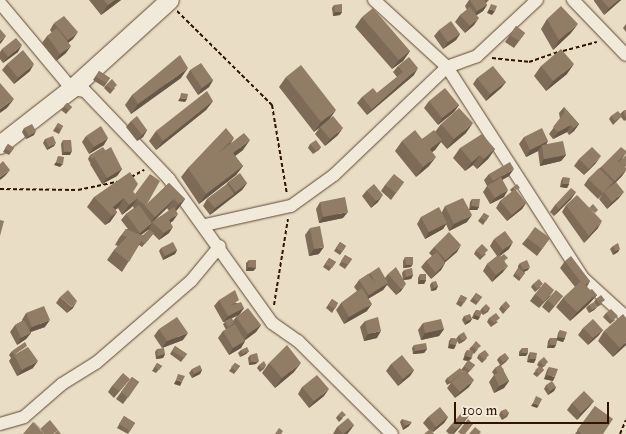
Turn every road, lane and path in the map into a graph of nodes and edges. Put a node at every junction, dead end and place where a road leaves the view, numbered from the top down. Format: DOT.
graph roads {
  1 [pos="374,0"];
  2 [pos="537,0"];
  3 [pos="573,0"];
  4 [pos="168,1"];
  5 [pos="0,3"];
  6 [pos="612,38"];
  7 [pos="626,55"];
  8 [pos="477,56"];
  9 [pos="447,67"];
  10 [pos="72,89"];
  11 [pos="0,145"];
  12 [pos="155,164"];
  13 [pos="0,188"];
  14 [pos="291,206"];
  15 [pos="205,225"];
  16 [pos="220,246"];
  17 [pos="626,316"];
  18 [pos="272,323"];
  19 [pos="626,420"];
  20 [pos="0,424"];
  21 [pos="392,434"];
  22 [pos="620,434"];
  1 -- 9 [label="street"];
  2 -- 8 [label="street"];
  3 -- 6 [label="street"];
  4 -- 10 [label="main road"];
  4 -- 14 [label="path"];
  5 -- 10 [label="street"];
  6 -- 7 [label="street"];
  6 -- 8 [label="path"];
  8 -- 9 [label="street"];
  9 -- 14 [label="street"];
  9 -- 17 [label="street"];
  10 -- 11 [label="main road"];
  10 -- 12 [label="street"];
  12 -- 13 [label="path"];
  12 -- 15 [label="street"];
  14 -- 15 [label="street"];
  14 -- 18 [label="path"];
  15 -- 16 [label="street"];
  16 -- 18 [label="street"];
  16 -- 20 [label="street"];
  18 -- 21 [label="street"];
  19 -- 22 [label="path"];
}
